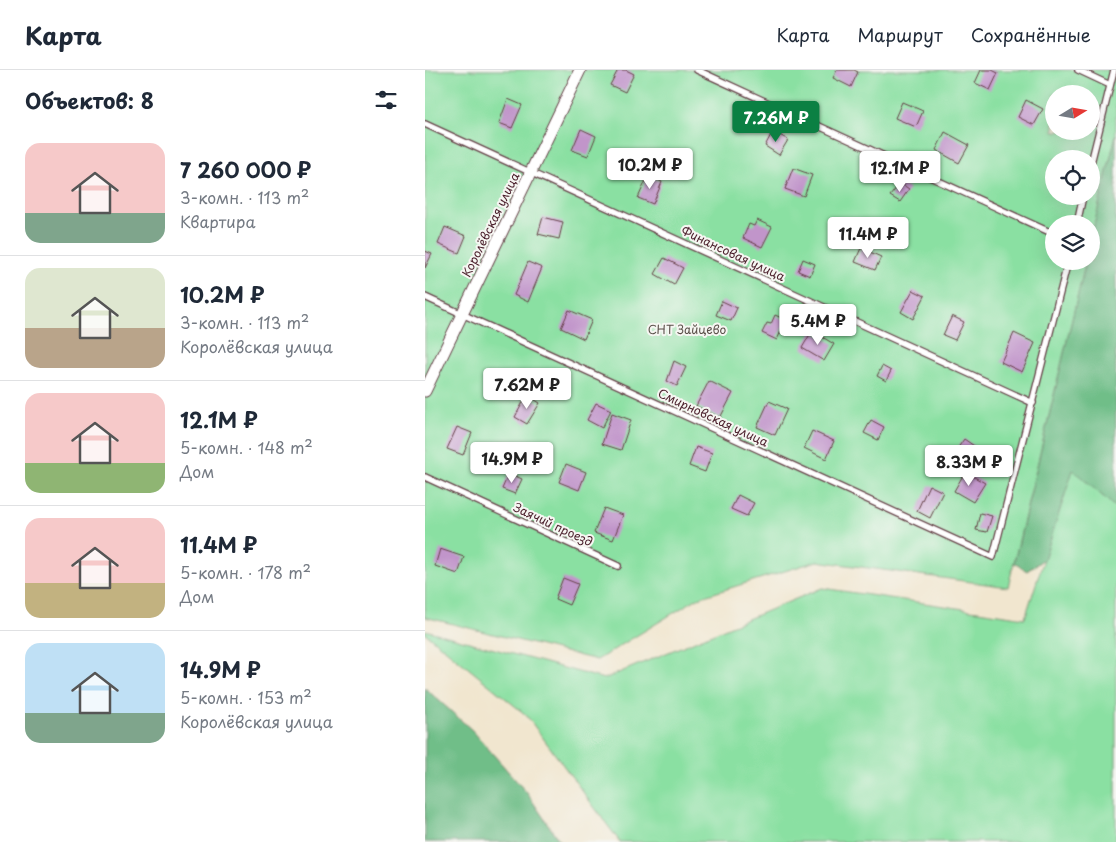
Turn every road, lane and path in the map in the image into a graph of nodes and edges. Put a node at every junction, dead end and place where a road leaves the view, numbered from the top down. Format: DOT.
graph roads {
  1 [pos="580,70"];
  2 [pos="697,70"];
  3 [pos="1078,70"];
  4 [pos="1114,70"];
  5 [pos="1110,85"];
  6 [pos="425,124"];
  7 [pos="1094,150"];
  8 [pos="532,172"];
  9 [pos="1045,230"];
  10 [pos="1066,270"];
  11 [pos="425,297"];
  12 [pos="463,315"];
  13 [pos="425,391"];
  14 [pos="1033,403"];
  15 [pos="425,477"];
  16 [pos="617,566"];
  1 -- 8 [label="street, Королёвская улица"];
  2 -- 9 [label="lane"];
  3 -- 5 [label="lane"];
  4 -- 5 [label="lane"];
  5 -- 7 [label="lane"];
  6 -- 8 [label="lane, Финансовая улица"];
  8 -- 12 [label="street, Королёвская улица"];
  8 -- 14 [label="lane, Финансовая улица"];
  10 -- 14 [label="lane"];
  11 -- 12 [label="lane, Смирновская улица"];
  12 -- 13 [label="street, Королёвская улица"];
  12 -- 14 [label="lane, Смирновская улица"];
  15 -- 16 [label="lane, Заячий проезд"];
}
